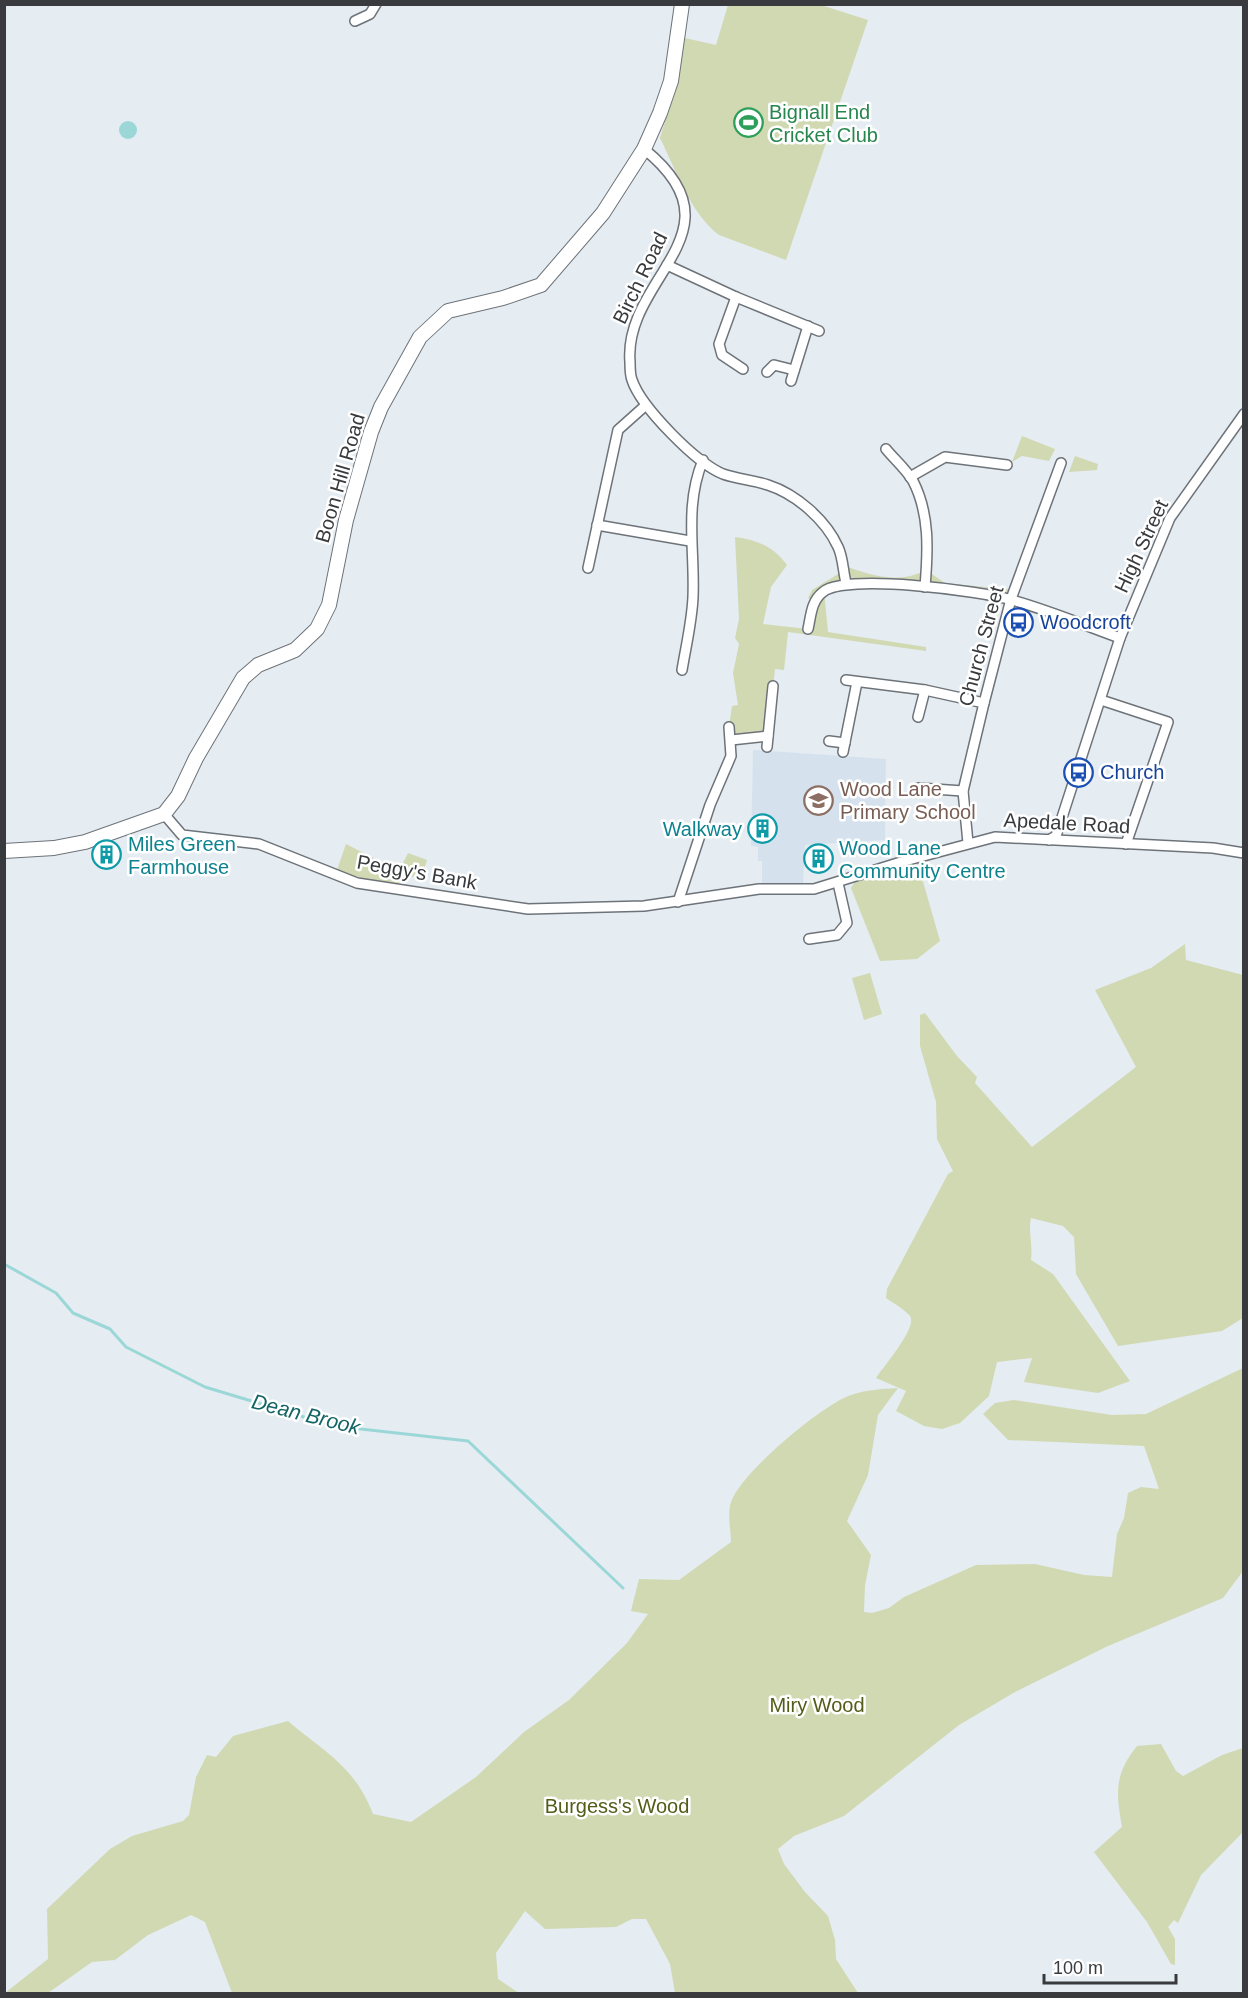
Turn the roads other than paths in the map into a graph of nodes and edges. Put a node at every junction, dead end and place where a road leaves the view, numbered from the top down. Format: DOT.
graph roads {
  1 [pos="376,4"];
  2 [pos="682,4"];
  3 [pos="355,21"];
  4 [pos="644,148"];
  5 [pos="667,265"];
  6 [pos="736,297"];
  7 [pos="808,326"];
  8 [pos="819,331"];
  9 [pos="740,369"];
  10 [pos="794,370"];
  11 [pos="767,372"];
  12 [pos="791,381"];
  13 [pos="646,405"];
  14 [pos="1244,414"];
  15 [pos="886,448"];
  16 [pos="893,457"];
  17 [pos="703,460"];
  18 [pos="883,463"];
  19 [pos="1060,463"];
  20 [pos="1006,465"];
  21 [pos="910,477"];
  22 [pos="597,525"];
  23 [pos="690,541"];
  24 [pos="588,568"];
  25 [pos="846,583"];
  26 [pos="925,587"];
  27 [pos="1011,599"];
  28 [pos="808,629"];
  29 [pos="1120,638"];
  30 [pos="682,670"];
  31 [pos="846,680"];
  32 [pos="857,682"];
  33 [pos="773,686"];
  34 [pos="925,690"];
  35 [pos="1101,700"];
  36 [pos="984,703"];
  37 [pos="918,717"];
  38 [pos="729,727"];
  39 [pos="768,736"];
  40 [pos="731,740"];
  41 [pos="829,741"];
  42 [pos="767,747"];
  43 [pos="919,788"];
  44 [pos="963,791"];
  45 [pos="164,814"];
  46 [pos="1049,840"];
  47 [pos="968,843"];
  48 [pos="1126,844"];
  49 [pos="4,851"];
  50 [pos="1244,853"];
  51 [pos="838,883"];
  52 [pos="678,902"];
  53 [pos="644,906"];
  54 [pos="808,939"];
  1 -- 3 [label="street"];
  2 -- 4 [label="street, Boon Hill Road"];
  4 -- 5 [label="street, Birch Road"];
  4 -- 45 [label="street, Boon Hill Road"];
  5 -- 6 [label="street"];
  5 -- 13 [label="street, Birch Road"];
  6 -- 7 [label="street"];
  6 -- 9 [label="street"];
  7 -- 8 [label="street"];
  7 -- 10 [label="street"];
  10 -- 11 [label="street"];
  10 -- 12 [label="street"];
  13 -- 17 [label="street, Birch Road"];
  13 -- 22 [label="street"];
  14 -- 29 [label="street, High Street"];
  15 -- 16 [label="street"];
  16 -- 18 [label="street"];
  16 -- 21 [label="street"];
  17 -- 23 [label="street"];
  17 -- 25 [label="street, Birch Road"];
  19 -- 27 [label="street, Church Street"];
  20 -- 21 [label="street"];
  21 -- 26 [label="street"];
  22 -- 23 [label="street"];
  22 -- 24 [label="street"];
  23 -- 30 [label="street"];
  25 -- 26 [label="street"];
  25 -- 28 [label="street"];
  26 -- 27 [label="street"];
  27 -- 29 [label="street"];
  27 -- 36 [label="street, Church Street"];
  29 -- 35 [label="street, High Street"];
  31 -- 32 [label="street"];
  32 -- 34 [label="street"];
  32 -- 41 [label="street"];
  33 -- 39 [label="street"];
  34 -- 36 [label="street"];
  34 -- 37 [label="street"];
  35 -- 46 [label="street, High Street"];
  35 -- 48 [label="street"];
  36 -- 44 [label="street, Church Street"];
  38 -- 40 [label="street"];
  39 -- 40 [label="street"];
  39 -- 42 [label="street"];
  40 -- 52 [label="street"];
  43 -- 44 [label="street"];
  44 -- 47 [label="street, Church Street"];
  45 -- 49 [label="street"];
  45 -- 53 [label="street, Peggy's Bank"];
  46 -- 47 [label="street, Apedale Road"];
  46 -- 48 [label="street, Apedale Road"];
  47 -- 51 [label="street, Apedale Road"];
  48 -- 50 [label="street, Apedale Road"];
  51 -- 52 [label="street, Apedale Road"];
  51 -- 54 [label="street"];
  52 -- 53 [label="street, Apedale Road"];
}
